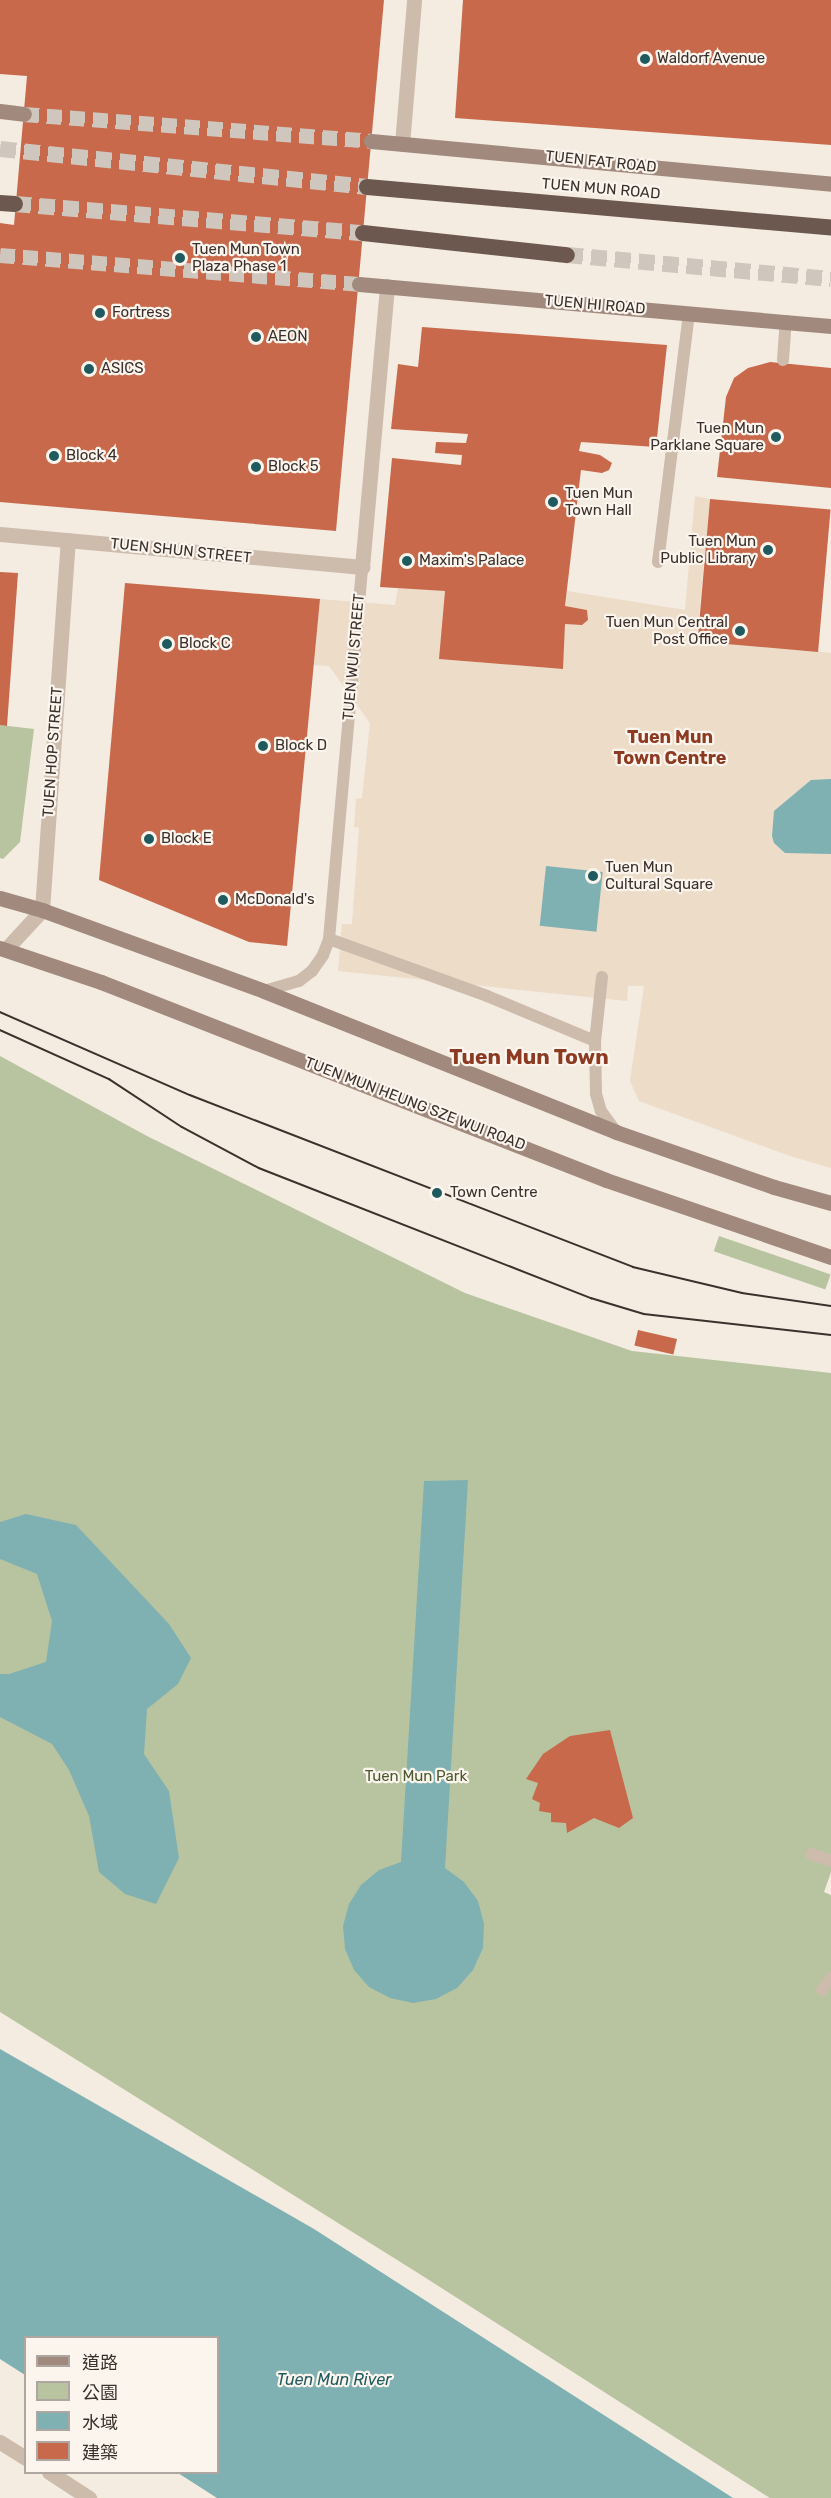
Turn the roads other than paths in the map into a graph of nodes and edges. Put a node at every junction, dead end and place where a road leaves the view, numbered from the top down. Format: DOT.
graph roads {
  1 [pos="414,0"];
  2 [pos="0,111"];
  3 [pos="24,114"];
  4 [pos="371,141"];
  5 [pos="402,144"];
  6 [pos="831,184"];
  7 [pos="367,187"];
  8 [pos="831,228"];
  9 [pos="363,233"];
  10 [pos="567,255"];
  11 [pos="359,284"];
  12 [pos="387,286"];
  13 [pos="689,313"];
  14 [pos="786,321"];
  15 [pos="831,326"];
  16 [pos="783,360"];
  17 [pos="0,534"];
  18 [pos="68,540"];
  19 [pos="658,562"];
  20 [pos="362,567"];
  21 [pos="0,898"];
  22 [pos="42,910"];
  23 [pos="329,939"];
  24 [pos="3,948"];
  25 [pos="602,977"];
  26 [pos="264,991"];
  27 [pos="596,1041"];
  28 [pos="616,1132"];
  29 [pos="831,1203"];
  30 [pos="831,1257"];
  31 [pos="811,1854"];
  32 [pos="831,1861"];
  33 [pos="831,1978"];
  34 [pos="822,1990"];
  35 [pos="0,2442"];
  36 [pos="24,2457"];
  37 [pos="52,2474"];
  38 [pos="89,2498"];
  1 -- 5 [label="street"];
  2 -- 3 [label="main road"];
  4 -- 5 [label="main road, TUEN FAT ROAD"];
  5 -- 6 [label="main road, TUEN FAT ROAD"];
  7 -- 8 [label="highway, TUEN MUN ROAD"];
  9 -- 10 [label="highway"];
  11 -- 12 [label="main road, TUEN HI ROAD"];
  12 -- 13 [label="main road, TUEN HI ROAD"];
  12 -- 20 [label="street, TUEN WUI STREET"];
  13 -- 14 [label="main road, TUEN HI ROAD"];
  13 -- 19 [label="lane"];
  14 -- 15 [label="main road, TUEN HI ROAD"];
  14 -- 16 [label="lane"];
  17 -- 18 [label="street, TUEN SHUN STREET"];
  18 -- 20 [label="street, TUEN SHUN STREET"];
  18 -- 22 [label="street, TUEN HOP STREET"];
  20 -- 23 [label="lane, TUEN WUI STREET"];
  21 -- 22 [label="main road"];
  22 -- 24 [label="street"];
  22 -- 26 [label="main road"];
  23 -- 26 [label="lane, TUEN WUI STREET"];
  23 -- 27 [label="lane"];
  24 -- 30 [label="main road, TUEN MUN HEUNG SZE WUI ROAD"];
  25 -- 27 [label="lane"];
  26 -- 28 [label="main road"];
  27 -- 28 [label="lane"];
  28 -- 29 [label="main road"];
  31 -- 32 [label="lane"];
  33 -- 34 [label="lane"];
  35 -- 36 [label="street"];
  37 -- 38 [label="street"];
}
